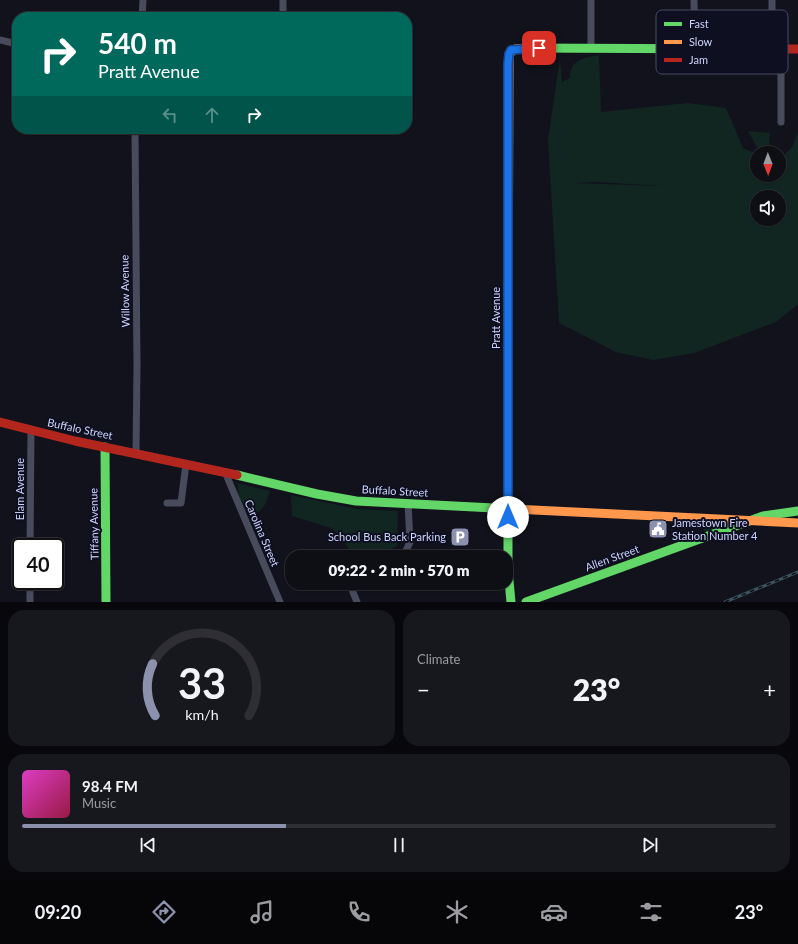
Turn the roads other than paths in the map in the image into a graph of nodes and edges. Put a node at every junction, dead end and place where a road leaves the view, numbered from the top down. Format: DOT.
graph roads {
  1 [pos="143,0"];
  2 [pos="283,0"];
  3 [pos="590,0"];
  4 [pos="694,0"];
  5 [pos="772,0"];
  6 [pos="694,10"];
  7 [pos="773,10"];
  8 [pos="142,12"];
  9 [pos="283,12"];
  10 [pos="0,40"];
  11 [pos="12,43"];
  12 [pos="591,48"];
  13 [pos="656,49"];
  14 [pos="788,50"];
  15 [pos="798,50"];
  16 [pos="778,74"];
  17 [pos="781,122"];
  18 [pos="135,134"];
  19 [pos="0,422"];
  20 [pos="31,430"];
  21 [pos="105,447"];
  22 [pos="136,453"];
  23 [pos="186,464"];
  24 [pos="225,472"];
  25 [pos="167,503"];
  26 [pos="408,504"];
  27 [pos="508,508"];
  28 [pos="788,511"];
  29 [pos="798,511"];
  30 [pos="750,521"];
  31 [pos="788,523"];
  32 [pos="798,523"];
  33 [pos="30,538"];
  34 [pos="406,550"];
  35 [pos="30,590"];
  36 [pos="352,590"];
  37 [pos="30,602"];
  38 [pos="106,602"];
  39 [pos="280,602"];
  40 [pos="357,602"];
  41 [pos="510,602"];
  42 [pos="526,602"];
  1 -- 8 [label="street"];
  2 -- 9 [label="street"];
  3 -- 12 [label="street"];
  4 -- 6 [label="street"];
  5 -- 7 [label="street"];
  10 -- 11 [label="street"];
  12 -- 13 [label="street"];
  12 -- 27 [label="street, Pratt Avenue"];
  14 -- 15 [label="street"];
  16 -- 17 [label="street"];
  18 -- 22 [label="street, Willow Avenue"];
  19 -- 20 [label="street, Buffalo Street"];
  20 -- 21 [label="street, Buffalo Street"];
  20 -- 33 [label="street, Elam Avenue"];
  21 -- 22 [label="street, Buffalo Street"];
  21 -- 38 [label="street, Tiffany Avenue"];
  22 -- 23 [label="street, Buffalo Street"];
  23 -- 24 [label="street, Buffalo Street"];
  23 -- 25 [label="street"];
  24 -- 26 [label="street, Buffalo Street"];
  24 -- 39 [label="street, Carolina Street"];
  26 -- 27 [label="street, Buffalo Street"];
  26 -- 34 [label="street"];
  27 -- 30 [label="street, Buffalo Street"];
  27 -- 41 [label="street, Pratt Avenue"];
  28 -- 29 [label="street, Allen Street"];
  28 -- 30 [label="street, Allen Street"];
  28 -- 31 [label="street"];
  30 -- 31 [label="street, Buffalo Street"];
  30 -- 42 [label="street, Allen Street"];
  31 -- 32 [label="street, Buffalo Street"];
  35 -- 37 [label="street"];
  36 -- 40 [label="street"];
}
